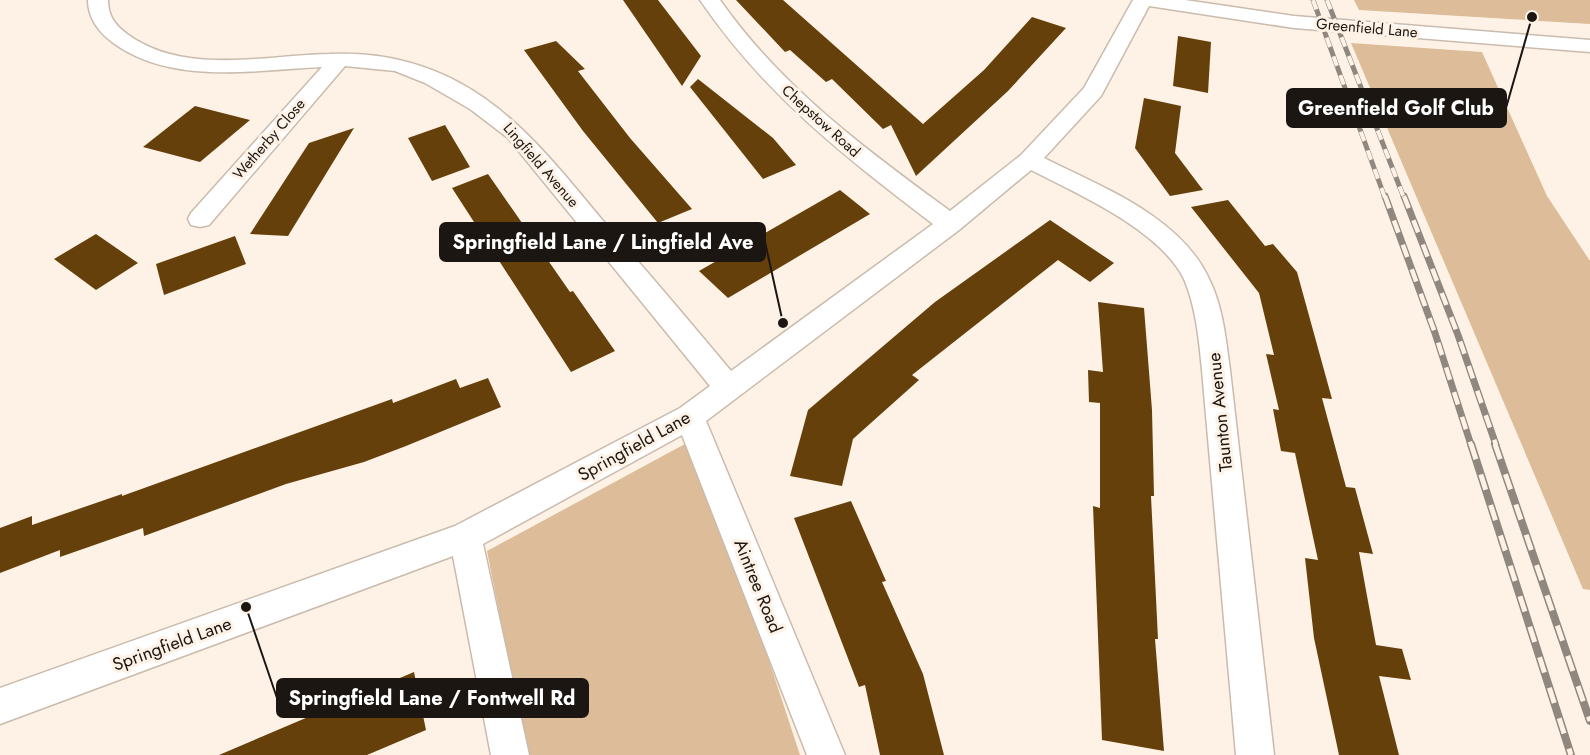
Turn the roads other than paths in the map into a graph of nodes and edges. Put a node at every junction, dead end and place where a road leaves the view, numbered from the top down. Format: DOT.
graph roads {
  1 [pos="98,0"];
  2 [pos="710,0"];
  3 [pos="1144,0"];
  4 [pos="1590,46"];
  5 [pos="339,60"];
  6 [pos="1029,160"];
  7 [pos="200,219"];
  8 [pos="950,224"];
  9 [pos="729,388"];
  10 [pos="690,417"];
  11 [pos="465,537"];
  12 [pos="0,706"];
  13 [pos="510,755"];
  14 [pos="826,755"];
  15 [pos="1255,755"];
  1 -- 5 [label="street, Lingfield Avenue"];
  2 -- 8 [label="street, Chepstow Road"];
  3 -- 4 [label="street, Greenfield Lane"];
  3 -- 6 [label="street, Springfield Lane"];
  5 -- 7 [label="street, Wetherby Close"];
  5 -- 9 [label="street, Lingfield Avenue"];
  6 -- 8 [label="street, Springfield Lane"];
  6 -- 15 [label="street, Taunton Avenue"];
  8 -- 9 [label="street, Springfield Lane"];
  9 -- 10 [label="street, Springfield Lane"];
  10 -- 11 [label="street, Springfield Lane"];
  10 -- 14 [label="street, Aintree Road"];
  11 -- 12 [label="street, Springfield Lane"];
  11 -- 13 [label="street"];
}
